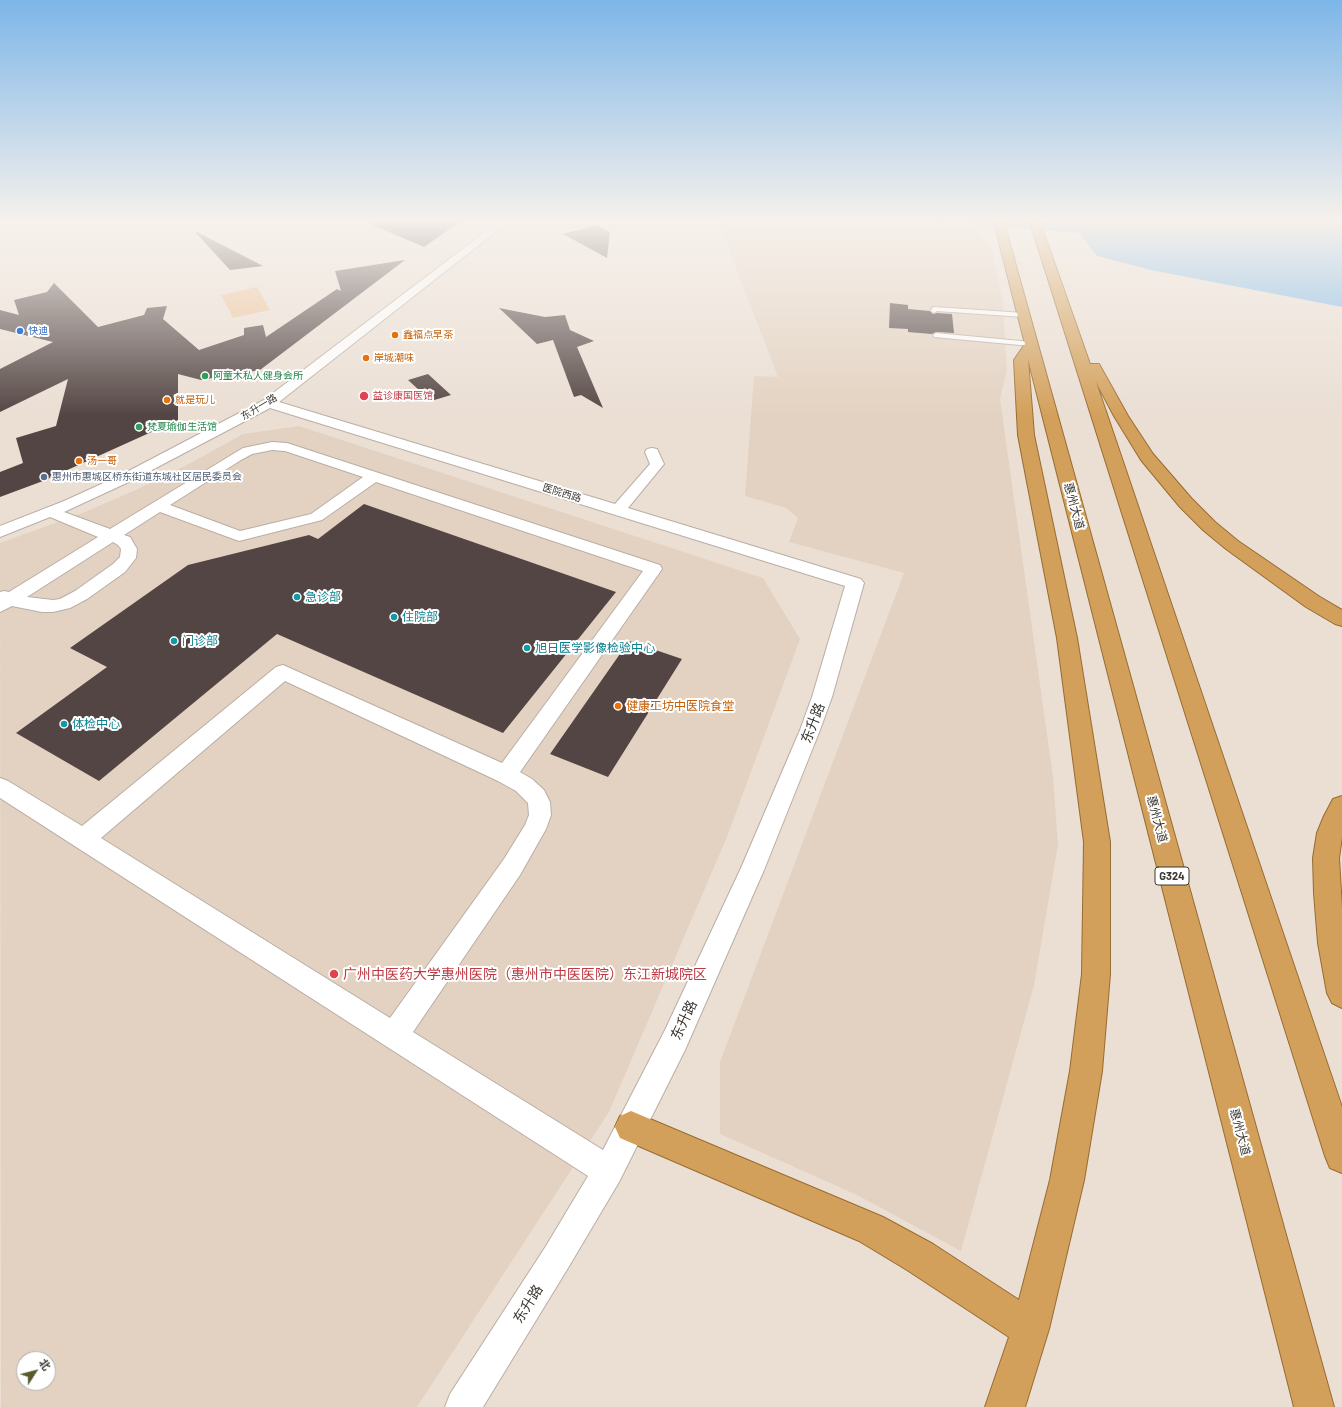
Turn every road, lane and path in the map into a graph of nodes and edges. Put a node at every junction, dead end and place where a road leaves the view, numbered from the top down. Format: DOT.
graph roads {
  1 [pos="424,285"];
  2 [pos="1016,285"];
  3 [pos="1057,285"];
  4 [pos="934,311"];
  5 [pos="1024,316"];
  6 [pos="936,335"];
  7 [pos="1076,343"];
  8 [pos="1031,344"];
  9 [pos="269,403"];
  10 [pos="652,452"];
  11 [pos="375,476"];
  12 [pos="157,506"];
  13 [pos="618,510"];
  14 [pos="51,512"];
  15 [pos="0,532"];
  16 [pos="111,536"];
  17 [pos="855,583"];
  18 [pos="3,600"];
  19 [pos="1342,619"];
  20 [pos="506,775"];
  21 [pos="0,787"];
  22 [pos="1342,806"];
  23 [pos="82,840"];
  24 [pos="1342,993"];
  25 [pos="394,1036"];
  26 [pos="631,1127"];
  27 [pos="1342,1156"];
  28 [pos="608,1170"];
  29 [pos="1030,1329"];
  30 [pos="463,1407"];
  31 [pos="1005,1407"];
  32 [pos="1314,1407"];
  1 -- 9 [label="street, 东升一路"];
  2 -- 5 [label="highway, 惠州大道 / G324"];
  3 -- 7 [label="highway"];
  4 -- 5 [label="lane"];
  5 -- 8 [label="highway, 惠州大道 / G324"];
  6 -- 8 [label="lane"];
  7 -- 19 [label="highway"];
  7 -- 27 [label="highway"];
  8 -- 29 [label="highway"];
  8 -- 32 [label="highway, 惠州大道 / G324"];
  9 -- 13 [label="street, 医院西路"];
  9 -- 14 [label="street, 东升一路"];
  10 -- 13 [label="street"];
  11 -- 12 [label="street"];
  11 -- 12 [label="street"];
  11 -- 20 [label="street"];
  12 -- 16 [label="street"];
  13 -- 17 [label="street, 医院西路"];
  14 -- 15 [label="street, 东升一路"];
  14 -- 16 [label="street"];
  16 -- 18 [label="street"];
  16 -- 18 [label="street"];
  17 -- 26 [label="street, 东升路"];
  20 -- 23 [label="street"];
  20 -- 25 [label="street"];
  21 -- 23 [label="street"];
  22 -- 24 [label="highway"];
  23 -- 25 [label="street"];
  25 -- 28 [label="street"];
  26 -- 28 [label="street, 东升路"];
  26 -- 29 [label="highway"];
  28 -- 30 [label="street, 东升路"];
  29 -- 31 [label="highway"];
}
